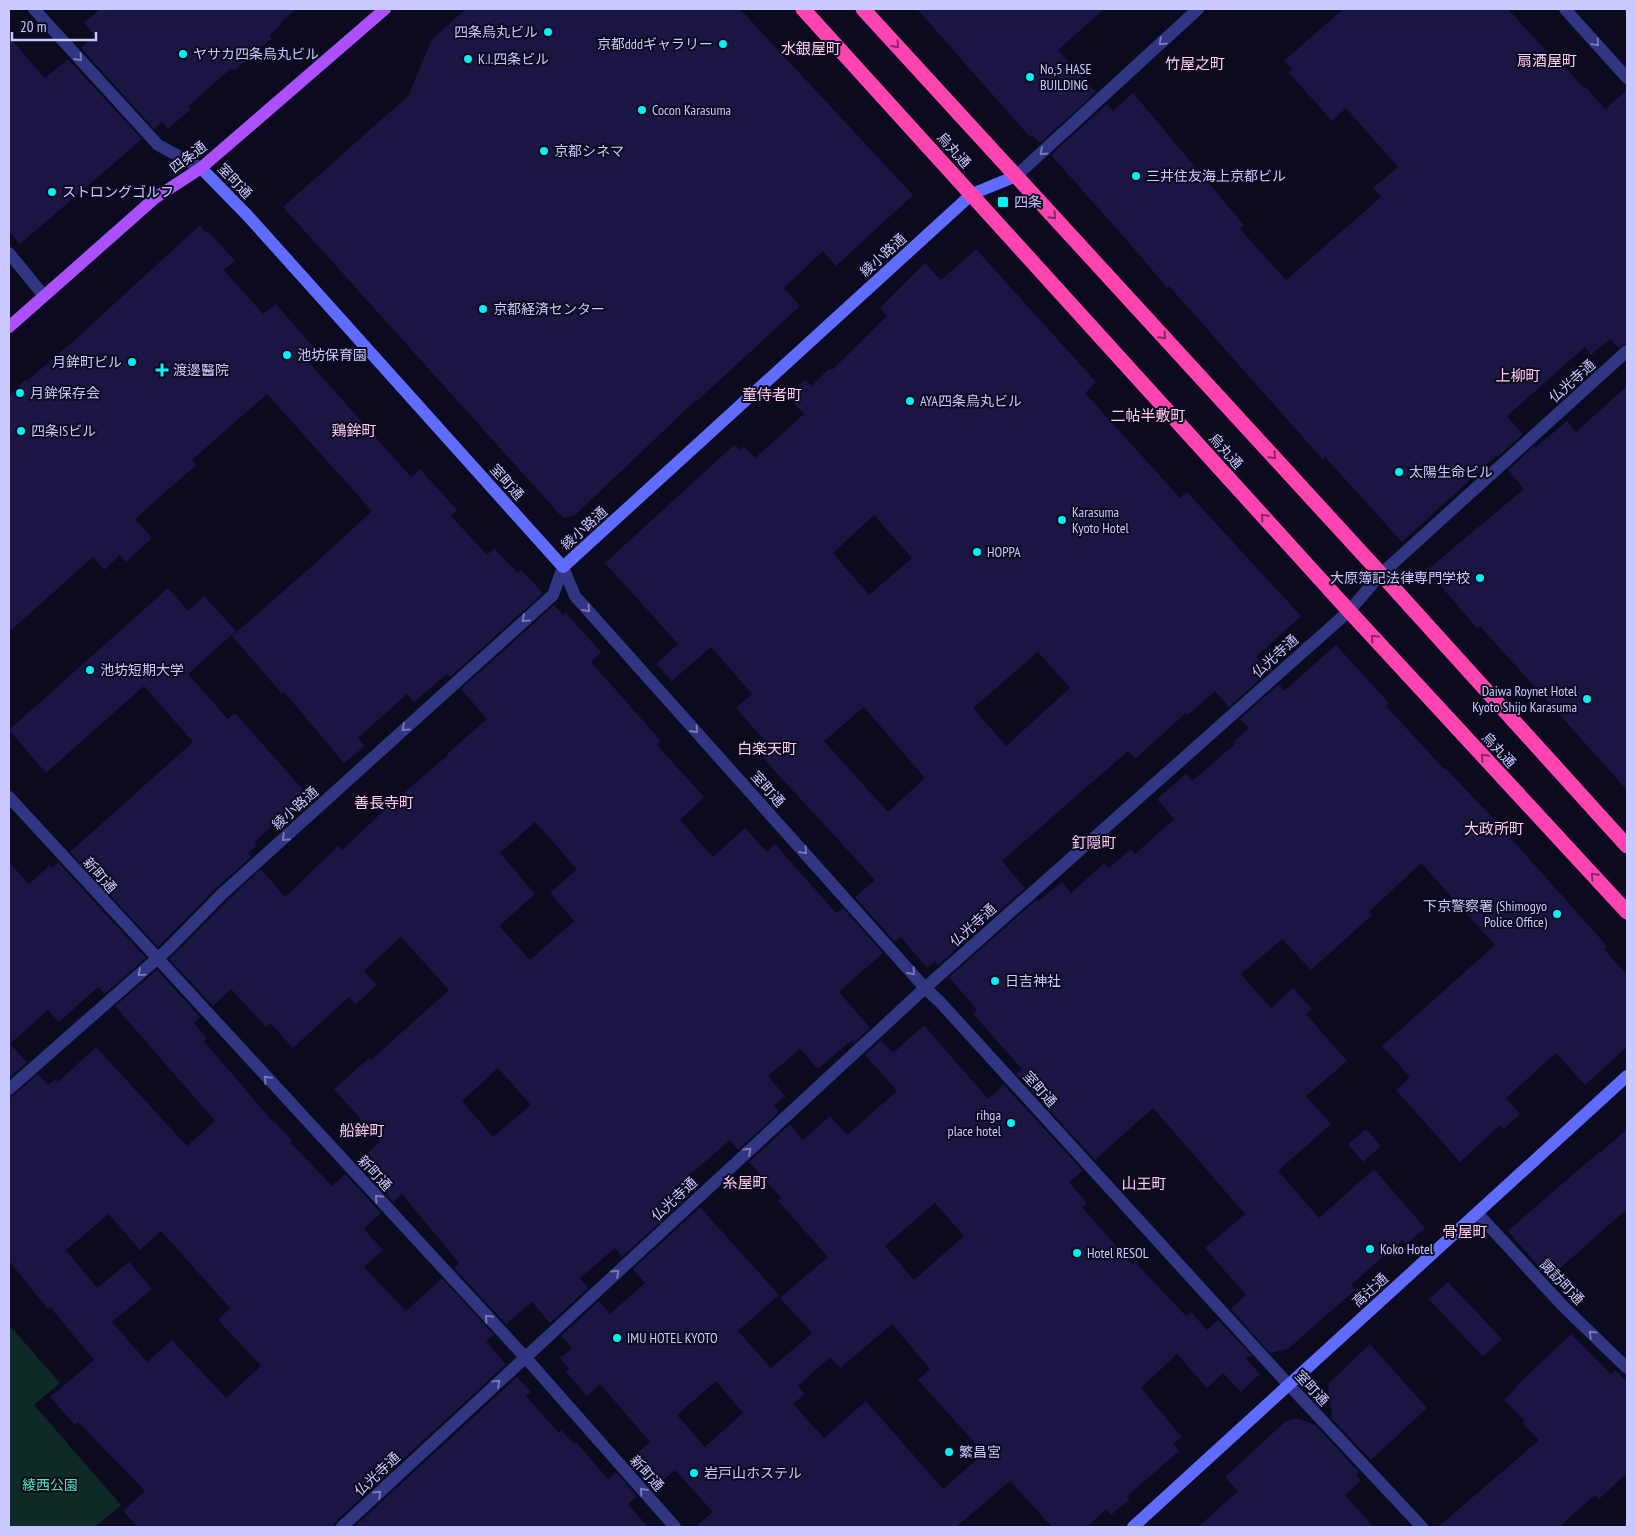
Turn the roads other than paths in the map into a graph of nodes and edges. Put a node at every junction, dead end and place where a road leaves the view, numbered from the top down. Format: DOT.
graph roads {
  1 [pos="34,9"];
  2 [pos="385,9"];
  3 [pos="804,9"];
  4 [pos="863,9"];
  5 [pos="1198,9"];
  6 [pos="1565,9"];
  7 [pos="1627,78"];
  8 [pos="201,168"];
  9 [pos="1016,176"];
  10 [pos="972,194"];
  11 [pos="9,253"];
  12 [pos="44,296"];
  13 [pos="9,327"];
  14 [pos="1627,351"];
  15 [pos="563,567"];
  16 [pos="1381,574"];
  17 [pos="1349,611"];
  18 [pos="9,797"];
  19 [pos="1627,846"];
  20 [pos="1627,912"];
  21 [pos="157,959"];
  22 [pos="925,988"];
  23 [pos="1627,1076"];
  24 [pos="9,1089"];
  25 [pos="1478,1214"];
  26 [pos="525,1357"];
  27 [pos="1627,1368"];
  28 [pos="1288,1384"];
  29 [pos="342,1527"];
  30 [pos="675,1527"];
  31 [pos="1133,1527"];
  32 [pos="1422,1527"];
  1 -- 8 [label="street, 室町通, one-way"];
  2 -- 8 [label="main road, 四条通"];
  3 -- 10 [label="highway, 烏丸通"];
  4 -- 9 [label="highway, 烏丸通, one-way"];
  5 -- 9 [label="street, 綾小路通, one-way"];
  6 -- 7 [label="street, one-way"];
  8 -- 12 [label="main road, 四条通"];
  8 -- 15 [label="street, 室町通"];
  9 -- 10 [label="street, 綾小路通"];
  9 -- 16 [label="highway, 烏丸通, one-way"];
  10 -- 15 [label="street, 綾小路通"];
  17 -- 10 [label="highway, 烏丸通, one-way"];
  11 -- 12 [label="street"];
  12 -- 13 [label="main road, 四条通"];
  14 -- 16 [label="street, 仏光寺通"];
  15 -- 21 [label="street, 綾小路通, one-way"];
  15 -- 22 [label="street, 室町通, one-way"];
  16 -- 17 [label="street, 仏光寺通"];
  16 -- 19 [label="highway, 烏丸通"];
  20 -- 17 [label="highway, 烏丸通, one-way"];
  17 -- 22 [label="street, 仏光寺通"];
  18 -- 21 [label="street, 新町通"];
  21 -- 24 [label="street, 綾小路通, one-way"];
  26 -- 21 [label="street, 新町通, one-way"];
  26 -- 22 [label="street, 仏光寺通, one-way"];
  22 -- 28 [label="street, 室町通"];
  23 -- 25 [label="street, 高辻通"];
  27 -- 25 [label="street, 諏訪町通, one-way"];
  25 -- 28 [label="street, 高辻通"];
  29 -- 26 [label="street, 仏光寺通, one-way"];
  30 -- 26 [label="street, 新町通, one-way"];
  28 -- 31 [label="street, 高辻通"];
  28 -- 32 [label="street, 室町通"];
}
